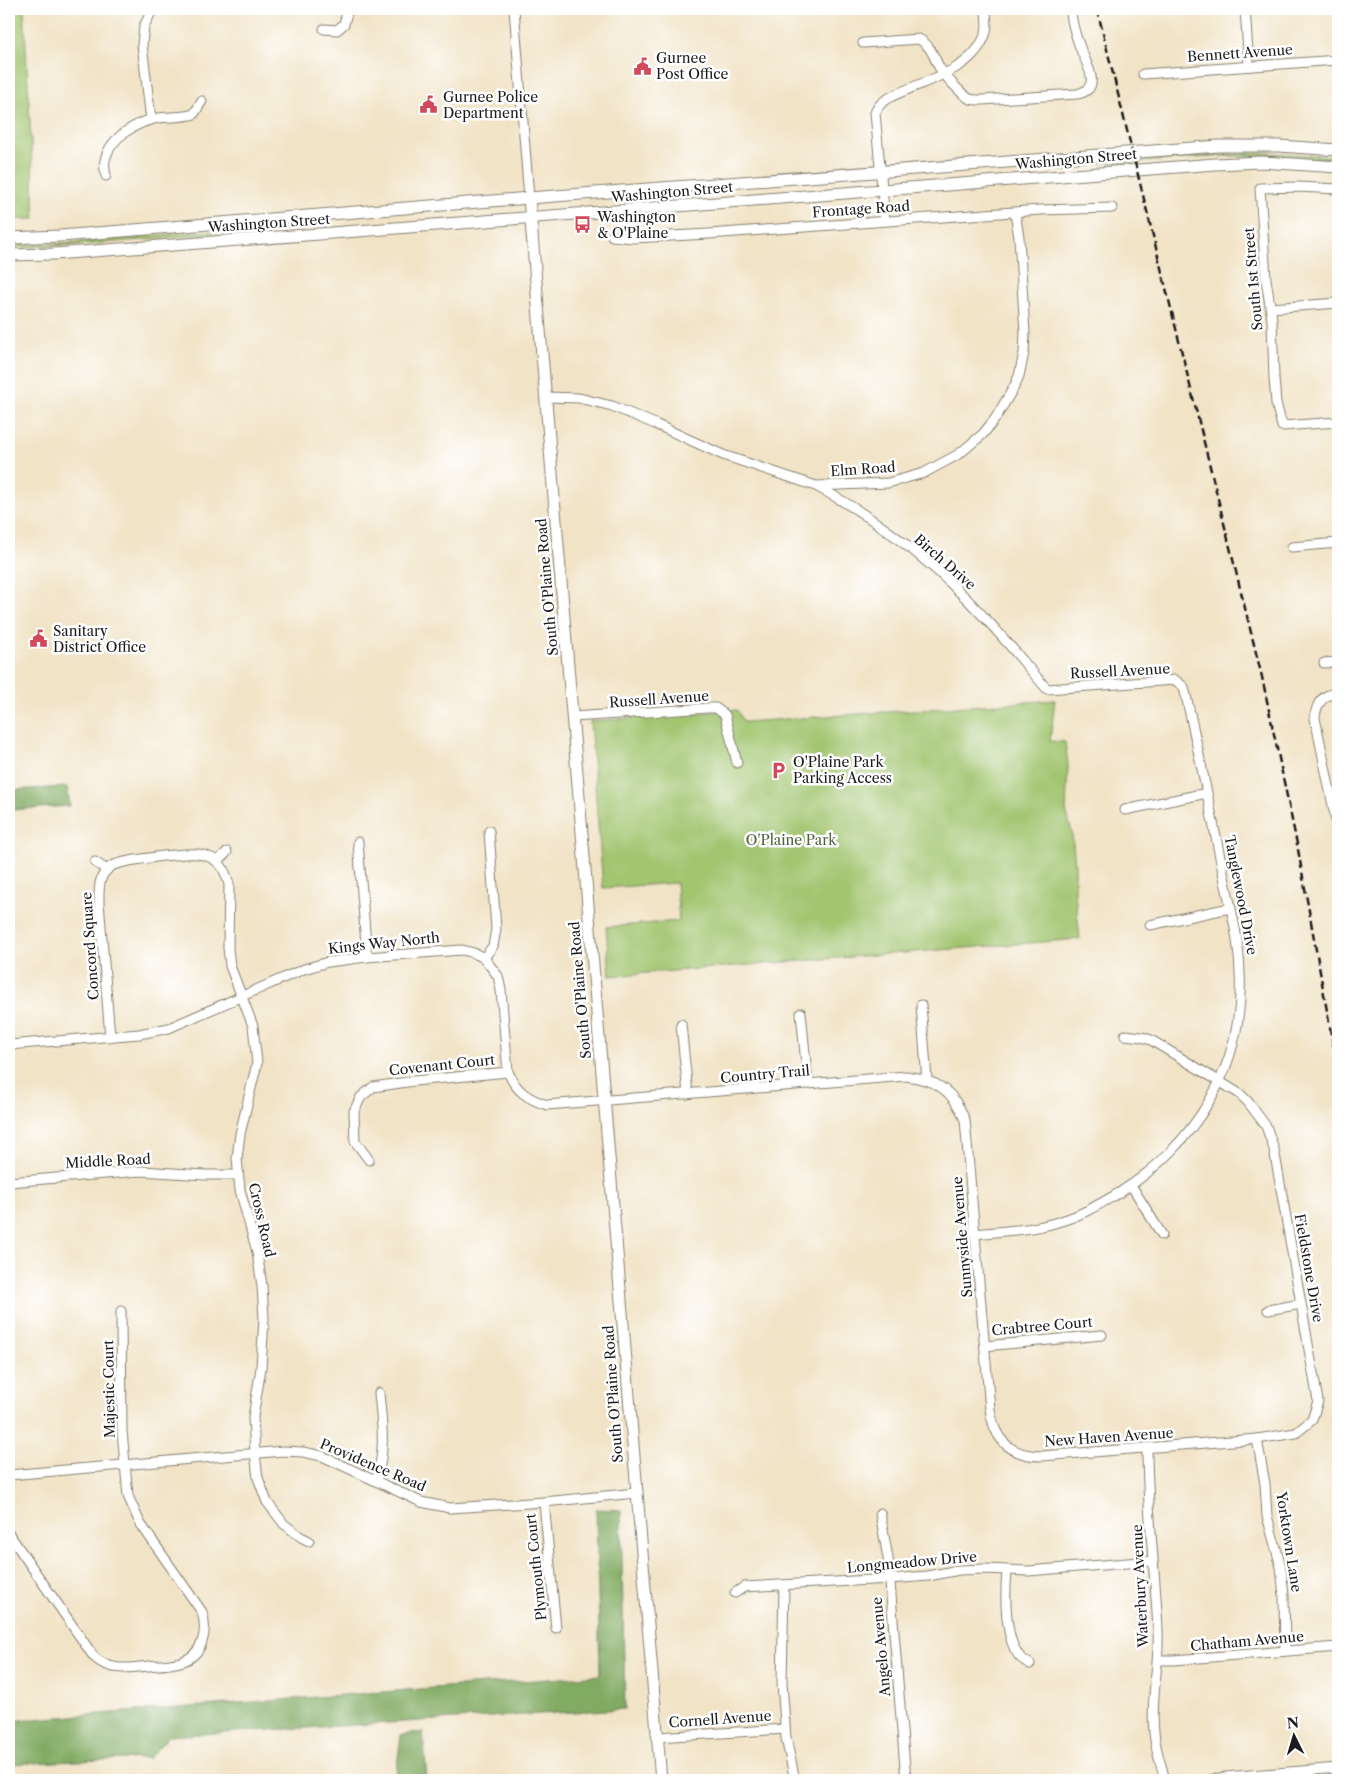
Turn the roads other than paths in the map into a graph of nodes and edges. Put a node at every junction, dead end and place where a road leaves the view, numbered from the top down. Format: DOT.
graph roads {
  1 [pos="153,9"];
  2 [pos="348,9"];
  3 [pos="514,9"];
  4 [pos="986,9"];
  5 [pos="1071,9"];
  6 [pos="1245,9"];
  7 [pos="324,30"];
  8 [pos="863,43"];
  9 [pos="1338,60"];
  10 [pos="1249,66"];
  11 [pos="945,74"];
  12 [pos="1143,74"];
  13 [pos="202,101"];
  14 [pos="151,120"];
  15 [pos="1338,150"];
  16 [pos="1338,167"];
  17 [pos="880,172"];
  18 [pos="106,176"];
  19 [pos="882,190"];
  20 [pos="1338,190"];
  21 [pos="529,198"];
  22 [pos="1112,208"];
  23 [pos="1015,213"];
  24 [pos="530,218"];
  25 [pos="885,220"];
  26 [pos="612,236"];
  27 [pos="9,238"];
  28 [pos="9,255"];
  29 [pos="1338,303"];
  30 [pos="1271,308"];
  31 [pos="546,397"];
  32 [pos="1338,422"];
  33 [pos="816,486"];
  34 [pos="1338,543"];
  35 [pos="1292,547"];
  36 [pos="1338,662"];
  37 [pos="1324,663"];
  38 [pos="1038,680"];
  39 [pos="1338,693"];
  40 [pos="1189,709"];
  41 [pos="573,718"];
  42 [pos="737,763"];
  43 [pos="1207,793"];
  44 [pos="1125,810"];
  45 [pos="489,830"];
  46 [pos="1338,830"];
  47 [pos="358,842"];
  48 [pos="227,852"];
  49 [pos="95,862"];
  50 [pos="218,862"];
  51 [pos="107,870"];
  52 [pos="1230,908"];
  53 [pos="1150,924"];
  54 [pos="367,957"];
  55 [pos="484,958"];
  56 [pos="242,996"];
  57 [pos="921,1005"];
  58 [pos="801,1013"];
  59 [pos="681,1024"];
  60 [pos="1125,1035"];
  61 [pos="110,1037"];
  62 [pos="9,1045"];
  63 [pos="508,1072"];
  64 [pos="928,1080"];
  65 [pos="1220,1081"];
  66 [pos="808,1084"];
  67 [pos="688,1094"];
  68 [pos="605,1101"];
  69 [pos="369,1160"];
  70 [pos="238,1175"];
  71 [pos="9,1182"];
  72 [pos="1131,1185"];
  73 [pos="975,1234"];
  74 [pos="1162,1234"];
  75 [pos="1301,1304"];
  76 [pos="1268,1310"];
  77 [pos="121,1312"];
  78 [pos="1102,1335"];
  79 [pos="985,1346"];
  80 [pos="380,1393"];
  81 [pos="990,1409"];
  82 [pos="1257,1439"];
  83 [pos="1147,1448"];
  84 [pos="255,1453"];
  85 [pos="125,1465"];
  86 [pos="9,1475"];
  87 [pos="376,1481"];
  88 [pos="636,1493"];
  89 [pos="544,1502"];
  90 [pos="880,1513"];
  91 [pos="9,1534"];
  92 [pos="309,1540"];
  93 [pos="1152,1561"];
  94 [pos="1007,1571"];
  95 [pos="890,1579"];
  96 [pos="784,1585"];
  97 [pos="735,1593"];
  98 [pos="556,1628"];
  99 [pos="1338,1647"];
  100 [pos="1285,1651"];
  101 [pos="1158,1660"];
  102 [pos="1030,1664"];
  103 [pos="785,1729"];
  104 [pos="657,1737"];
  105 [pos="1338,1768"];
  106 [pos="661,1780"];
  107 [pos="795,1780"];
  108 [pos="906,1780"];
  109 [pos="1165,1780"];
  110 [pos="1209,1780"];
  1 -- 14 [label="street"];
  2 -- 7 [label="street"];
  3 -- 21 [label="street"];
  4 -- 11 [label="street"];
  5 -- 11 [label="street"];
  6 -- 10 [label="street"];
  8 -- 11 [label="street"];
  9 -- 10 [label="street, Bennett Avenue"];
  10 -- 12 [label="street, Bennett Avenue"];
  11 -- 17 [label="street"];
  13 -- 14 [label="street"];
  14 -- 18 [label="street"];
  15 -- 17 [label="main road, Washington Street"];
  16 -- 19 [label="main road, Washington Street"];
  17 -- 19 [label="street"];
  17 -- 21 [label="main road, Washington Street"];
  19 -- 24 [label="main road, Washington Street"];
  19 -- 25 [label="street"];
  20 -- 30 [label="street, South 1st Street"];
  21 -- 24 [label="main road, South O'Plaine Road"];
  21 -- 27 [label="main road, Washington Street"];
  22 -- 23 [label="street, Frontage Road"];
  23 -- 25 [label="street, Frontage Road"];
  23 -- 33 [label="street, Elm Road"];
  24 -- 28 [label="main road, Washington Street"];
  24 -- 31 [label="main road, South O'Plaine Road"];
  25 -- 26 [label="street, Frontage Road"];
  29 -- 30 [label="street"];
  30 -- 32 [label="street, South 1st Street"];
  31 -- 33 [label="street, Elm Road"];
  31 -- 41 [label="main road, South O'Plaine Road"];
  33 -- 38 [label="street, Birch Drive"];
  34 -- 35 [label="street"];
  36 -- 37 [label="street"];
  38 -- 40 [label="street, Russell Avenue"];
  39 -- 46 [label="street"];
  40 -- 43 [label="street, Tanglewood Drive"];
  41 -- 42 [label="street, Russell Avenue"];
  41 -- 68 [label="main road, South O'Plaine Road"];
  43 -- 44 [label="street"];
  43 -- 52 [label="street, Tanglewood Drive"];
  45 -- 55 [label="street"];
  47 -- 54 [label="street"];
  48 -- 50 [label="street"];
  49 -- 51 [label="street"];
  50 -- 51 [label="street"];
  50 -- 56 [label="street"];
  51 -- 61 [label="street, Concord Square"];
  52 -- 53 [label="street"];
  52 -- 65 [label="street, Tanglewood Drive"];
  54 -- 55 [label="street, Kings Way North"];
  54 -- 56 [label="street, Kings Way North"];
  55 -- 63 [label="street"];
  56 -- 61 [label="street, Kings Way North"];
  56 -- 70 [label="street, Cross Road"];
  57 -- 64 [label="street"];
  58 -- 66 [label="street"];
  59 -- 67 [label="street"];
  60 -- 65 [label="street, Fieldstone Drive"];
  61 -- 62 [label="street, Kings Way North"];
  63 -- 68 [label="street"];
  63 -- 69 [label="street, Covenant Court"];
  64 -- 66 [label="street, Country Trail"];
  64 -- 73 [label="street, Sunnyside Avenue"];
  65 -- 72 [label="street, Tanglewood Drive"];
  65 -- 75 [label="street, Fieldstone Drive"];
  66 -- 67 [label="street, Country Trail"];
  67 -- 68 [label="street, Country Trail"];
  68 -- 88 [label="main road, South O'Plaine Road"];
  70 -- 71 [label="street, Middle Road"];
  70 -- 84 [label="street, Cross Road"];
  72 -- 73 [label="street, Tanglewood Drive"];
  72 -- 74 [label="street"];
  73 -- 79 [label="street, Sunnyside Avenue"];
  75 -- 76 [label="street"];
  75 -- 82 [label="street, Fieldstone Drive"];
  77 -- 85 [label="street, Majestic Court"];
  78 -- 79 [label="street, Crabtree Court"];
  79 -- 81 [label="street, Sunnyside Avenue"];
  80 -- 87 [label="street"];
  81 -- 83 [label="street, New Haven Avenue"];
  82 -- 83 [label="street, New Haven Avenue"];
  82 -- 100 [label="street, Yorktown Lane"];
  83 -- 93 [label="street, Waterbury Avenue"];
  84 -- 85 [label="street, Providence Road"];
  84 -- 87 [label="street, Providence Road"];
  84 -- 92 [label="street, Cross Road"];
  85 -- 86 [label="street, Providence Road"];
  85 -- 91 [label="street, Majestic Court"];
  87 -- 89 [label="street, Providence Road"];
  88 -- 89 [label="street, Providence Road"];
  88 -- 104 [label="main road, South O'Plaine Road"];
  89 -- 98 [label="street, Plymouth Court"];
  90 -- 95 [label="street, Angelo Avenue"];
  93 -- 94 [label="street, Longmeadow Drive"];
  93 -- 101 [label="street, Waterbury Avenue"];
  94 -- 95 [label="street, Longmeadow Drive"];
  94 -- 102 [label="street"];
  95 -- 96 [label="street, Longmeadow Drive"];
  95 -- 108 [label="street, Angelo Avenue"];
  96 -- 97 [label="street, Longmeadow Drive"];
  96 -- 103 [label="street"];
  99 -- 100 [label="street, Chatham Avenue"];
  100 -- 101 [label="street, Chatham Avenue"];
  101 -- 109 [label="street, Waterbury Avenue"];
  103 -- 104 [label="street, Cornell Avenue"];
  103 -- 107 [label="street"];
  104 -- 106 [label="main road, South O'Plaine Road"];
  105 -- 110 [label="street"];
}
